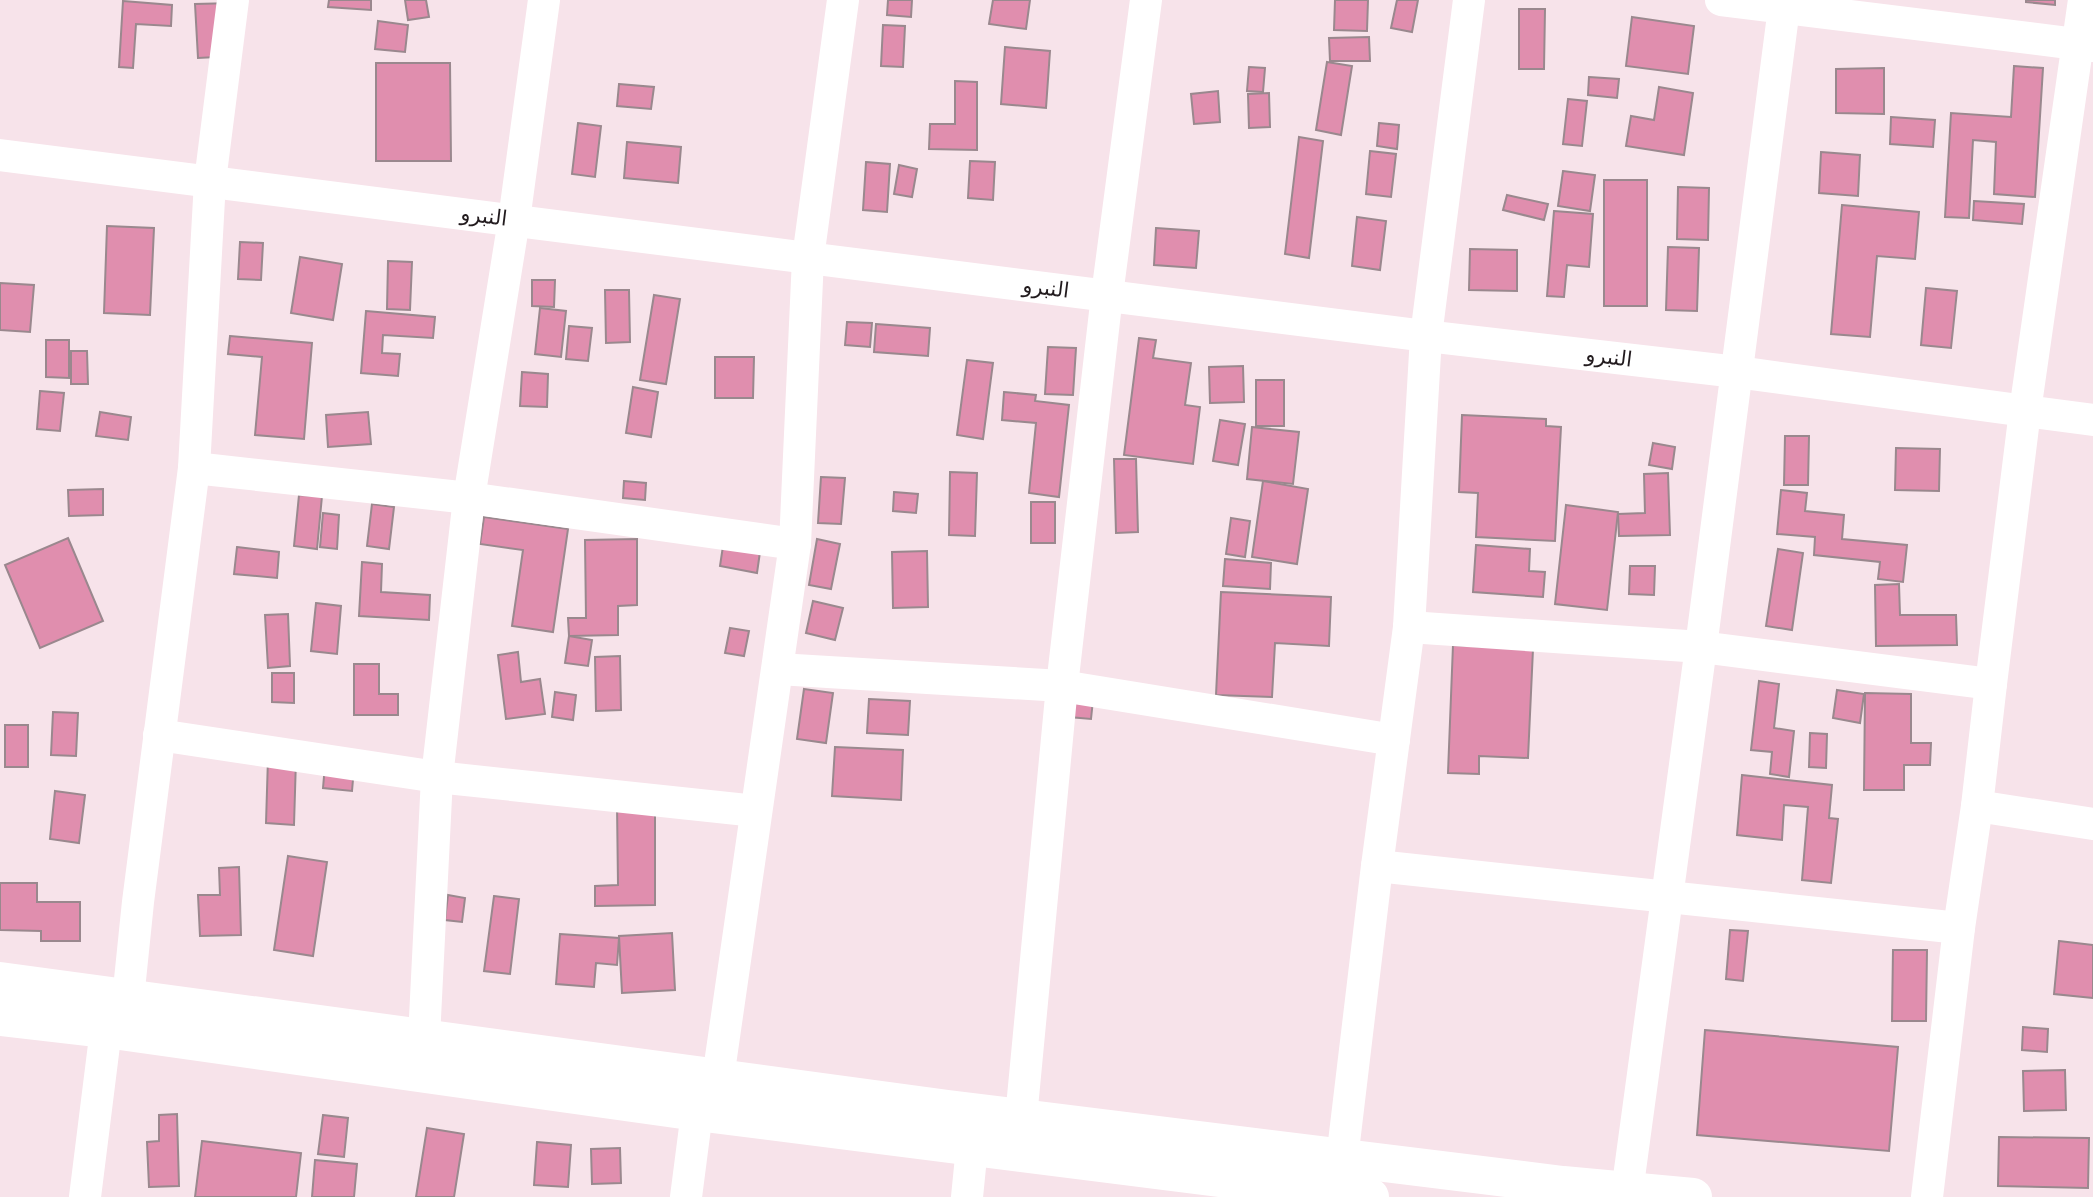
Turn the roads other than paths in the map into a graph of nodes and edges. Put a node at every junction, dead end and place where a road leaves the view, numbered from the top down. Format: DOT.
graph roads {
  1 [pos="233,0"];
  2 [pos="544,0"];
  3 [pos="843,0"];
  4 [pos="1146,0"];
  5 [pos="1469,0"];
  6 [pos="1721,0"];
  7 [pos="2084,0"];
  8 [pos="1784,4"];
  9 [pos="2085,45"];
  10 [pos="0,155"];
  11 [pos="210,181"];
  12 [pos="514,220"];
  13 [pos="808,258"];
  14 [pos="1107,295"];
  15 [pos="1426,335"];
  16 [pos="1737,372"];
  17 [pos="2025,411"];
  18 [pos="2093,420"];
  19 [pos="194,468"];
  20 [pos="469,498"];
  21 [pos="794,544"];
  22 [pos="1409,626"];
  23 [pos="1701,647"];
  24 [pos="778,669"];
  25 [pos="1990,684"];
  26 [pos="1062,685"];
  27 [pos="159,735"];
  28 [pos="1394,740"];
  29 [pos="436,777"];
  30 [pos="1978,806"];
  31 [pos="756,811"];
  32 [pos="2093,824"];
  33 [pos="1377,866"];
  34 [pos="1665,896"];
  35 [pos="1959,928"];
  36 [pos="0,981"];
  37 [pos="128,999"];
  38 [pos="0,1017"];
  39 [pos="106,1029"];
  40 [pos="424,1038"];
  41 [pos="718,1078"];
  42 [pos="697,1112"];
  43 [pos="1021,1118"];
  44 [pos="972,1147"];
  45 [pos="1342,1159"];
  46 [pos="1253,1190"];
  47 [pos="1627,1192"];
  48 [pos="85,1197"];
  49 [pos="686,1197"];
  50 [pos="967,1197"];
  51 [pos="1370,1197"];
  52 [pos="1693,1197"];
  53 [pos="1927,1197"];
  1 -- 11 [label="street"];
  2 -- 12 [label="street"];
  3 -- 13 [label="street"];
  4 -- 14 [label="street"];
  5 -- 15 [label="street"];
  6 -- 8 [label="street"];
  7 -- 9 [label="street"];
  8 -- 9 [label="street"];
  8 -- 16 [label="street"];
  9 -- 17 [label="street"];
  10 -- 11 [label="street, النبرو"];
  11 -- 12 [label="street, النبرو"];
  11 -- 19 [label="street"];
  12 -- 13 [label="street, النبرو"];
  12 -- 20 [label="street"];
  13 -- 14 [label="street, النبرو"];
  13 -- 21 [label="street"];
  14 -- 15 [label="street, النبرو"];
  14 -- 26 [label="street"];
  15 -- 16 [label="street, النبرو"];
  15 -- 22 [label="street"];
  16 -- 17 [label="street, النبرو"];
  16 -- 23 [label="street"];
  17 -- 18 [label="street, النبرو"];
  17 -- 25 [label="street"];
  19 -- 20 [label="street"];
  19 -- 27 [label="street"];
  20 -- 21 [label="street"];
  20 -- 29 [label="street"];
  21 -- 24 [label="street"];
  22 -- 23 [label="street"];
  22 -- 28 [label="street"];
  23 -- 25 [label="street"];
  23 -- 34 [label="street"];
  24 -- 26 [label="street"];
  24 -- 31 [label="street"];
  25 -- 30 [label="street"];
  26 -- 28 [label="street"];
  26 -- 43 [label="street"];
  27 -- 29 [label="street"];
  27 -- 37 [label="street"];
  28 -- 33 [label="street"];
  29 -- 31 [label="street"];
  29 -- 40 [label="street"];
  30 -- 32 [label="street"];
  30 -- 35 [label="street"];
  31 -- 41 [label="street"];
  33 -- 34 [label="street"];
  33 -- 45 [label="street"];
  34 -- 35 [label="street"];
  34 -- 47 [label="street"];
  35 -- 53 [label="street"];
  36 -- 37 [label="street"];
  37 -- 40 [label="street"];
  38 -- 39 [label="street"];
  39 -- 42 [label="street"];
  39 -- 48 [label="street"];
  40 -- 41 [label="street"];
  41 -- 43 [label="street"];
  42 -- 44 [label="street"];
  42 -- 49 [label="street"];
  43 -- 45 [label="street"];
  44 -- 46 [label="street"];
  44 -- 50 [label="street"];
  45 -- 47 [label="street"];
  46 -- 51 [label="street"];
  47 -- 52 [label="street"];
}
